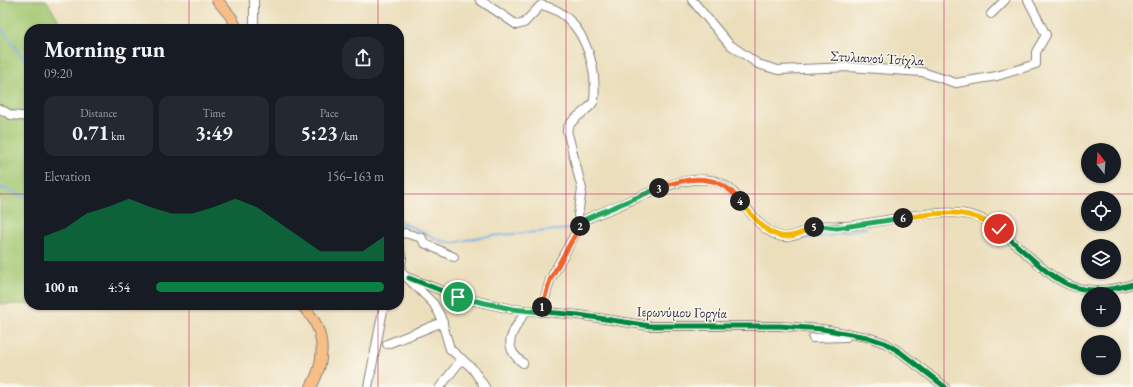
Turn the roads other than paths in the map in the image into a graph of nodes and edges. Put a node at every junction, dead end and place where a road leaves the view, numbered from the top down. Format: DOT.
graph roads {
  1 [pos="217,0"];
  2 [pos="254,0"];
  3 [pos="480,0"];
  4 [pos="692,0"];
  5 [pos="1005,0"];
  6 [pos="1028,0"];
  7 [pos="991,14"];
  8 [pos="235,24"];
  9 [pos="254,24"];
  10 [pos="0,109"];
  11 [pos="24,116"];
  12 [pos="579,219"];
  13 [pos="404,233"];
  14 [pos="454,257"];
  15 [pos="404,274"];
  16 [pos="409,278"];
  17 [pos="1133,284"];
  18 [pos="305,310"];
  19 [pos="383,310"];
  20 [pos="526,311"];
  21 [pos="541,312"];
  22 [pos="443,322"];
  23 [pos="853,336"];
  24 [pos="813,338"];
  25 [pos="387,344"];
  26 [pos="462,360"];
  27 [pos="523,363"];
  28 [pos="311,387"];
  29 [pos="368,387"];
  30 [pos="440,387"];
  31 [pos="485,387"];
  32 [pos="944,387"];
  1 -- 8 [label="main road"];
  2 -- 9 [label="street"];
  3 -- 12 [label="street"];
  4 -- 6 [label="street, Στυλιανού Τσίχλα"];
  5 -- 7 [label="street"];
  10 -- 11 [label="street"];
  12 -- 17 [label="street"];
  12 -- 21 [label="street"];
  13 -- 14 [label="street"];
  15 -- 16 [label="street"];
  16 -- 20 [label="street, Ιερωνύμου Γοργία"];
  16 -- 22 [label="street"];
  18 -- 28 [label="main road"];
  19 -- 29 [label="street"];
  20 -- 21 [label="street, Ιερωνύμου Γοργία"];
  20 -- 27 [label="street"];
  21 -- 23 [label="street, Ιερωνύμου Γοργία"];
  22 -- 25 [label="street"];
  22 -- 26 [label="street"];
  23 -- 24 [label="street"];
  23 -- 32 [label="street, Ιερωνύμου Γοργία"];
  26 -- 30 [label="street"];
  26 -- 31 [label="street"];
}
